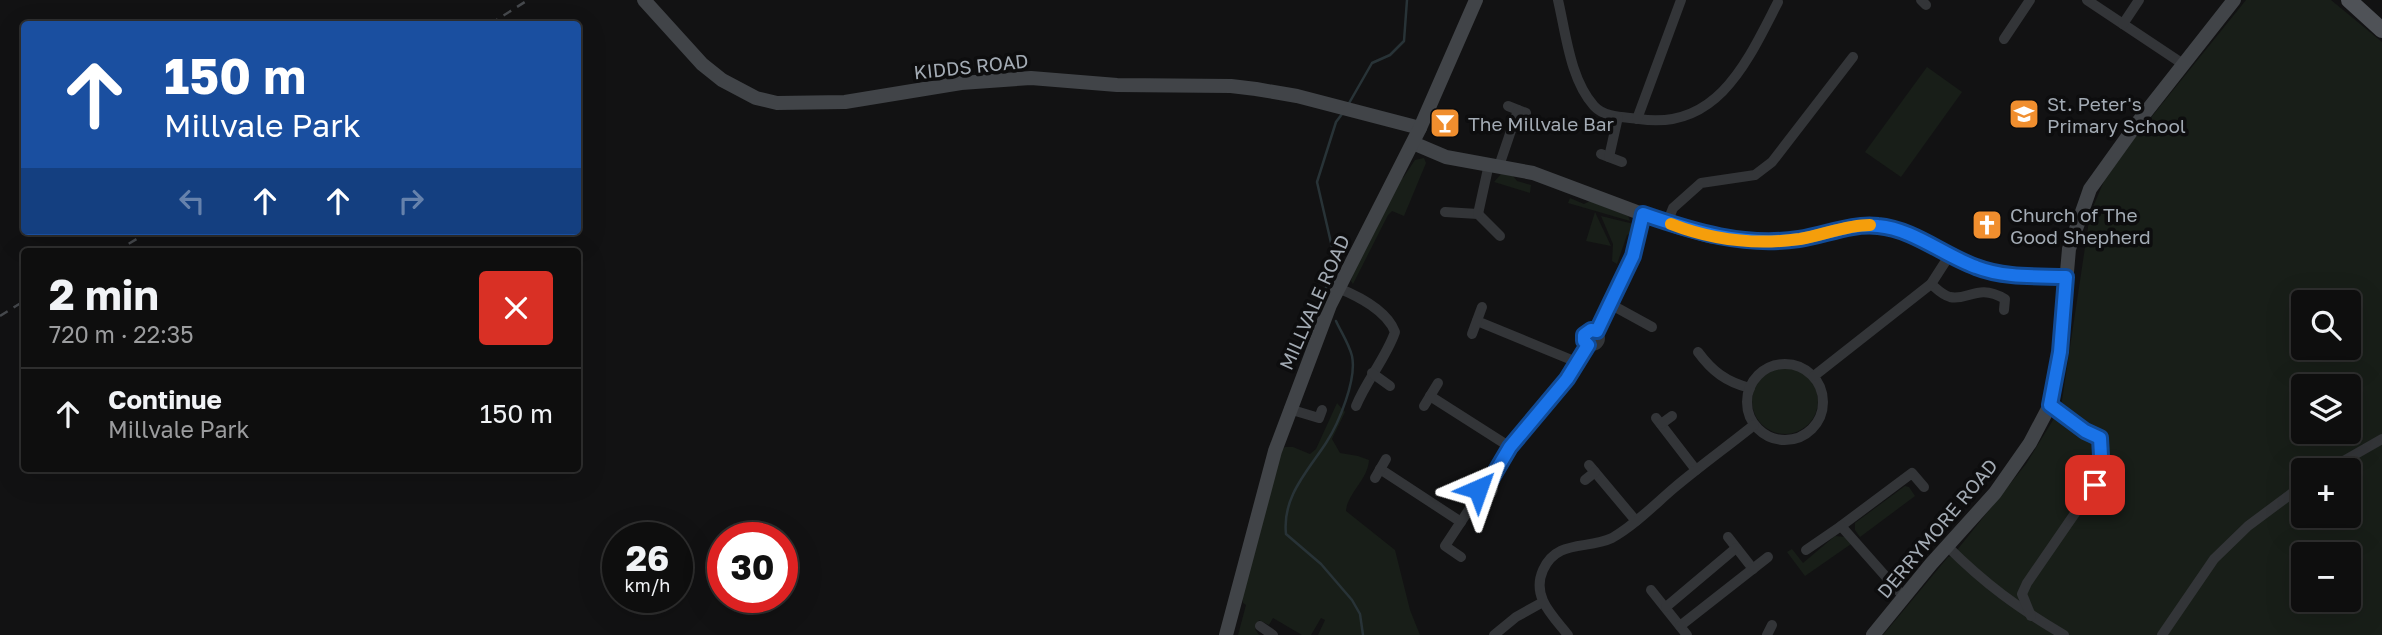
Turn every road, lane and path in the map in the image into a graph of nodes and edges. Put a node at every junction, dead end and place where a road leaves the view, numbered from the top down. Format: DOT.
graph roads {
  1 [pos="644,0"];
  2 [pos="1476,0"];
  3 [pos="1558,0"];
  4 [pos="1681,0"];
  5 [pos="2030,0"];
  6 [pos="2087,0"];
  7 [pos="2139,0"];
  8 [pos="2234,0"];
  9 [pos="2350,0"];
  10 [pos="1776,1"];
  11 [pos="1789,6"];
  12 [pos="2123,24"];
  13 [pos="2382,30"];
  14 [pos="2004,39"];
  15 [pos="1853,57"];
  16 [pos="2183,64"];
  17 [pos="1518,110"];
  18 [pos="1618,117"];
  19 [pos="1637,119"];
  20 [pos="1420,128"];
  21 [pos="1413,143"];
  22 [pos="1622,162"];
  23 [pos="1494,165"];
  24 [pos="1445,212"];
  25 [pos="1478,214"];
  26 [pos="1643,214"];
  27 [pos="1667,223"];
  28 [pos="1500,236"];
  29 [pos="1949,256"];
  30 [pos="2066,277"];
  31 [pos="1931,284"];
  32 [pos="1338,288"];
  33 [pos="1610,304"];
  34 [pos="1482,307"];
  35 [pos="2004,310"];
  36 [pos="1477,321"];
  37 [pos="1652,327"];
  38 [pos="1472,334"];
  39 [pos="1698,352"];
  40 [pos="1579,363"];
  41 [pos="1372,373"];
  42 [pos="1814,376"];
  43 [pos="1438,383"];
  44 [pos="1390,386"];
  45 [pos="1750,388"];
  46 [pos="1430,396"];
  47 [pos="2050,405"];
  48 [pos="1356,406"];
  49 [pos="1424,406"];
  50 [pos="1289,409"];
  51 [pos="1322,410"];
  52 [pos="1672,416"];
  53 [pos="1754,425"];
  54 [pos="2382,439"];
  55 [pos="1510,447"];
  56 [pos="2349,458"];
  57 [pos="1380,469"];
  58 [pos="1696,470"];
  59 [pos="1585,480"];
  60 [pos="1924,487"];
  61 [pos="2291,494"];
  62 [pos="1636,521"];
  63 [pos="1461,522"];
  64 [pos="1841,526"];
  65 [pos="1728,537"];
  66 [pos="1947,546"];
  67 [pos="1736,548"];
  68 [pos="1806,550"];
  69 [pos="1461,557"];
  70 [pos="1769,557"];
  71 [pos="1753,569"];
  72 [pos="1651,590"];
  73 [pos="1903,596"];
  74 [pos="1543,602"];
  75 [pos="1666,607"];
  76 [pos="2031,616"];
  77 [pos="1680,625"];
  78 [pos="1259,626"];
  79 [pos="1226,635"];
  80 [pos="1273,635"];
  81 [pos="1494,635"];
  82 [pos="1568,635"];
  83 [pos="1687,635"];
  84 [pos="1873,635"];
  85 [pos="2064,635"];
  86 [pos="2162,635"];
  1 -- 20 [label="street, KIDDS ROAD"];
  2 -- 20 [label="street, MILLVALE ROAD"];
  3 -- 18 [label="street"];
  4 -- 19 [label="street"];
  5 -- 14 [label="street"];
  6 -- 12 [label="street"];
  7 -- 12 [label="street"];
  8 -- 16 [label="street, DERRYMORE ROAD"];
  9 -- 13 [label="main road"];
  10 -- 11 [label="street"];
  10 -- 19 [label="street"];
  12 -- 16 [label="street"];
  15 -- 27 [label="street"];
  16 -- 30 [label="street, DERRYMORE ROAD"];
  17 -- 23 [label="street"];
  18 -- 19 [label="street"];
  18 -- 22 [label="street"];
  20 -- 21 [label="street, MILLVALE ROAD"];
  21 -- 23 [label="street"];
  21 -- 32 [label="street, MILLVALE ROAD"];
  23 -- 25 [label="street"];
  23 -- 26 [label="street"];
  24 -- 25 [label="street"];
  25 -- 28 [label="street"];
  26 -- 27 [label="street"];
  26 -- 33 [label="street"];
  27 -- 29 [label="street"];
  29 -- 30 [label="street"];
  29 -- 31 [label="street"];
  30 -- 47 [label="street, DERRYMORE ROAD"];
  31 -- 35 [label="street"];
  31 -- 42 [label="street"];
  32 -- 41 [label="street"];
  32 -- 50 [label="street, MILLVALE ROAD"];
  33 -- 37 [label="street"];
  33 -- 40 [label="street"];
  34 -- 36 [label="street"];
  36 -- 38 [label="street"];
  36 -- 40 [label="street"];
  39 -- 45 [label="street"];
  40 -- 55 [label="street"];
  41 -- 44 [label="street"];
  41 -- 48 [label="street"];
  42 -- 45 [label="street"];
  42 -- 53 [label="street"];
  43 -- 46 [label="street"];
  45 -- 53 [label="street"];
  46 -- 49 [label="street"];
  46 -- 55 [label="street"];
  47 -- 66 [label="street, DERRYMORE ROAD"];
  47 -- 76 [label="street"];
  50 -- 51 [label="street"];
  50 -- 79 [label="street, MILLVALE ROAD"];
  52 -- 58 [label="street"];
  53 -- 58 [label="street"];
  54 -- 56 [label="street"];
  55 -- 63 [label="street"];
  57 -- 63 [label="street"];
  58 -- 62 [label="street"];
  59 -- 62 [label="street"];
  60 -- 64 [label="street"];
  61 -- 86 [label="street"];
  62 -- 74 [label="street"];
  63 -- 69 [label="street"];
  64 -- 68 [label="street"];
  64 -- 73 [label="street"];
  65 -- 67 [label="street"];
  66 -- 73 [label="street, DERRYMORE ROAD"];
  66 -- 76 [label="street"];
  67 -- 71 [label="street"];
  67 -- 75 [label="street"];
  70 -- 71 [label="street"];
  71 -- 77 [label="street"];
  72 -- 75 [label="street"];
  73 -- 84 [label="street, DERRYMORE ROAD"];
  74 -- 81 [label="street"];
  74 -- 82 [label="street"];
  75 -- 77 [label="street"];
  76 -- 85 [label="street"];
  77 -- 83 [label="street"];
  78 -- 80 [label="street"];
}
